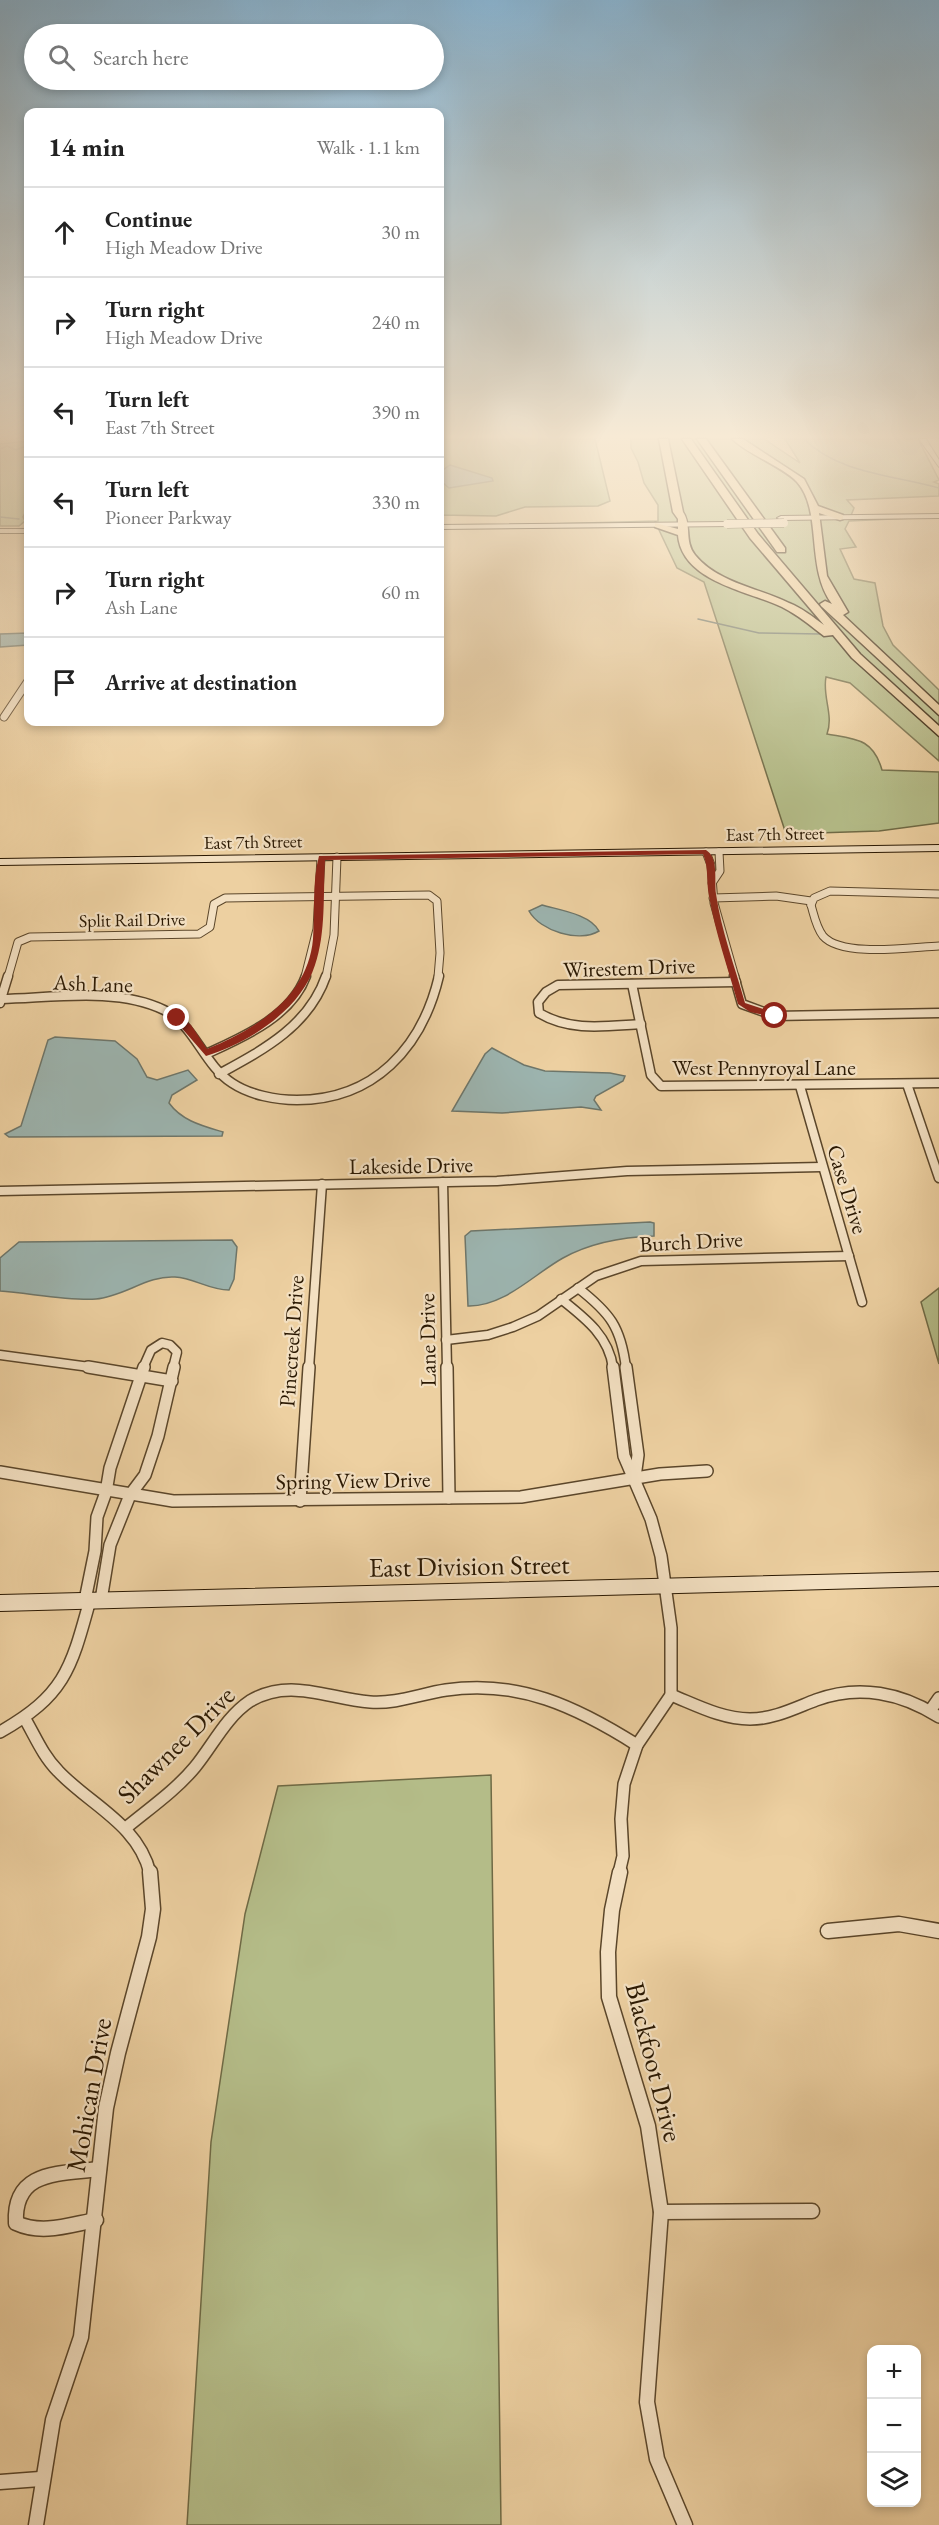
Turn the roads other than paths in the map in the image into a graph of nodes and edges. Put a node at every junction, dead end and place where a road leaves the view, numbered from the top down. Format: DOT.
graph roads {
  1 [pos="692,557"];
  2 [pos="772,557"];
  3 [pos="788,557"];
  4 [pos="820,557"];
  5 [pos="876,653"];
  6 [pos="862,661"];
  7 [pos="24,686"];
  8 [pos="939,711"];
  9 [pos="4,717"];
  10 [pos="939,732"];
  11 [pos="939,848"];
  12 [pos="706,852"];
  13 [pos="719,852"];
  14 [pos="337,857"];
  15 [pos="321,858"];
  16 [pos="0,862"];
  17 [pos="712,883"];
  18 [pos="939,894"];
  19 [pos="320,897"];
  20 [pos="336,897"];
  21 [pos="434,897"];
  22 [pos="713,900"];
  23 [pos="811,903"];
  24 [pos="939,946"];
  25 [pos="311,967"];
  26 [pos="330,967"];
  27 [pos="736,982"];
  28 [pos="632,984"];
  29 [pos="0,1001"];
  30 [pos="939,1013"];
  31 [pos="641,1024"];
  32 [pos="206,1053"];
  33 [pos="219,1074"];
  34 [pos="939,1083"];
  35 [pos="907,1084"];
  36 [pos="800,1086"];
  37 [pos="936,1160"];
  38 [pos="821,1167"];
  39 [pos="939,1178"];
  40 [pos="443,1182"];
  41 [pos="322,1184"];
  42 [pos="0,1191"];
  43 [pos="849,1256"];
  44 [pos="578,1288"];
  45 [pos="561,1299"];
  46 [pos="862,1302"];
  47 [pos="446,1340"];
  48 [pos="0,1355"];
  49 [pos="141,1375"];
  50 [pos="172,1381"];
  51 [pos="707,1470"];
  52 [pos="0,1472"];
  53 [pos="635,1477"];
  54 [pos="106,1492"];
  55 [pos="130,1495"];
  56 [pos="449,1498"];
  57 [pos="300,1501"];
  58 [pos="939,1579"];
  59 [pos="665,1587"];
  60 [pos="92,1600"];
  61 [pos="0,1603"];
  62 [pos="671,1695"];
  63 [pos="939,1698"];
  64 [pos="934,1714"];
  65 [pos="25,1719"];
  66 [pos="0,1732"];
  67 [pos="637,1745"];
  68 [pos="128,1827"];
  69 [pos="828,1931"];
  70 [pos="939,1931"];
  71 [pos="99,2169"];
  72 [pos="812,2211"];
  73 [pos="661,2212"];
  74 [pos="96,2220"];
  75 [pos="40,2479"];
  76 [pos="0,2482"];
  77 [pos="36,2525"];
  78 [pos="685,2525"];
  1 -- 6 [label="highway"];
  2 -- 6 [label="highway"];
  3 -- 5 [label="highway"];
  4 -- 5 [label="highway"];
  5 -- 8 [label="highway"];
  6 -- 10 [label="highway"];
  7 -- 9 [label="street"];
  11 -- 13 [label="street, East 7th Street"];
  12 -- 13 [label="street, East 7th Street"];
  12 -- 14 [label="street, East 7th Street"];
  12 -- 17 [label="street"];
  13 -- 17 [label="street"];
  14 -- 15 [label="street, East 7th Street"];
  14 -- 20 [label="street"];
  15 -- 16 [label="street, East 7th Street"];
  15 -- 19 [label="street"];
  17 -- 22 [label="street"];
  18 -- 23 [label="street"];
  19 -- 20 [label="street, Split Rail Drive"];
  19 -- 25 [label="street"];
  19 -- 29 [label="street, Split Rail Drive"];
  20 -- 21 [label="street, Split Rail Drive"];
  20 -- 26 [label="street"];
  21 -- 33 [label="street, Ash Lane"];
  22 -- 23 [label="street"];
  22 -- 27 [label="street"];
  23 -- 24 [label="street"];
  25 -- 26 [label="street"];
  25 -- 32 [label="street"];
  26 -- 33 [label="street"];
  27 -- 28 [label="street, Wirestem Drive"];
  27 -- 30 [label="street"];
  28 -- 31 [label="street, West Pennyroyal Lane"];
  28 -- 31 [label="street, Wirestem Drive"];
  29 -- 32 [label="street, Ash Lane"];
  31 -- 36 [label="street, West Pennyroyal Lane"];
  32 -- 33 [label="street, Ash Lane"];
  34 -- 35 [label="street, West Pennyroyal Lane"];
  35 -- 36 [label="street, West Pennyroyal Lane"];
  35 -- 37 [label="street"];
  36 -- 38 [label="street, Case Drive"];
  37 -- 39 [label="street"];
  38 -- 40 [label="street, Lakeside Drive"];
  38 -- 43 [label="street, Case Drive"];
  40 -- 41 [label="street, Lakeside Drive"];
  40 -- 47 [label="street, Lane Drive"];
  41 -- 42 [label="street, Lakeside Drive"];
  41 -- 57 [label="street, Pinecreek Drive"];
  43 -- 44 [label="street, Burch Drive"];
  43 -- 46 [label="street, Case Drive"];
  44 -- 45 [label="street, Burch Drive"];
  44 -- 53 [label="street"];
  45 -- 47 [label="street, Burch Drive"];
  45 -- 53 [label="street"];
  47 -- 56 [label="street, Lane Drive"];
  48 -- 49 [label="street"];
  49 -- 50 [label="street"];
  49 -- 50 [label="street"];
  49 -- 54 [label="street"];
  50 -- 55 [label="street"];
  51 -- 53 [label="street, Spring View Drive"];
  52 -- 54 [label="street, Spring View Drive"];
  53 -- 56 [label="street, Spring View Drive"];
  53 -- 59 [label="street"];
  54 -- 55 [label="street, Spring View Drive"];
  54 -- 60 [label="street"];
  55 -- 57 [label="street, Spring View Drive"];
  55 -- 60 [label="street"];
  56 -- 57 [label="street, Spring View Drive"];
  58 -- 59 [label="street, East Division Street"];
  59 -- 60 [label="street, East Division Street"];
  59 -- 62 [label="street"];
  60 -- 61 [label="street, East Division Street"];
  60 -- 65 [label="street"];
  62 -- 64 [label="street"];
  62 -- 67 [label="street, Blackfoot Drive"];
  63 -- 64 [label="street"];
  65 -- 66 [label="street"];
  65 -- 68 [label="street, Mohican Drive"];
  67 -- 68 [label="street, Shawnee Drive"];
  67 -- 73 [label="street, Blackfoot Drive"];
  68 -- 71 [label="street, Mohican Drive"];
  69 -- 70 [label="street"];
  71 -- 74 [label="street, Mohican Drive"];
  71 -- 74 [label="street"];
  72 -- 73 [label="street"];
  73 -- 78 [label="street, Blackfoot Drive"];
  74 -- 75 [label="street, Mohican Drive"];
  75 -- 76 [label="street"];
  75 -- 77 [label="street, Mohican Drive"];
}
